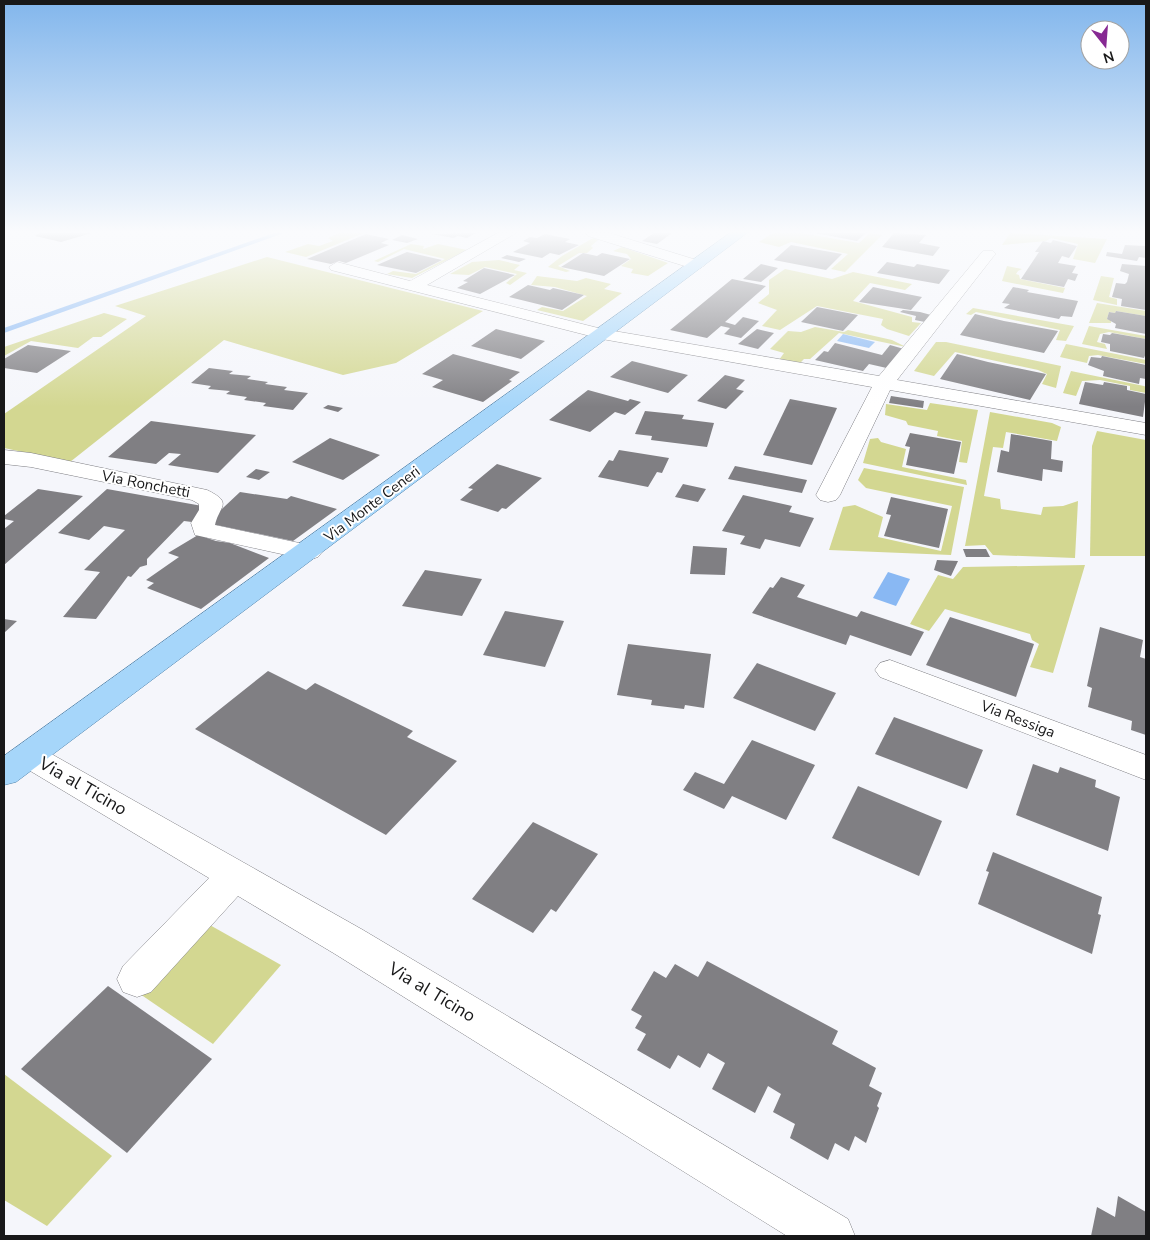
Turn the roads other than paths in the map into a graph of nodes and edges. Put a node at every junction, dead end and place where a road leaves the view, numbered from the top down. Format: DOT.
graph roads {
  1 [pos="431,291"];
  2 [pos="661,291"];
  3 [pos="958,291"];
  4 [pos="602,334"];
  5 [pos="884,383"];
  6 [pos="1146,429"];
  7 [pos="4,457"];
  8 [pos="828,495"];
  9 [pos="309,552"];
  10 [pos="890,670"];
  11 [pos="16,764"];
  12 [pos="1146,768"];
  13 [pos="235,875"];
  14 [pos="137,979"];
  15 [pos="831,1236"];
  1 -- 4 [label="street"];
  2 -- 4 [label="main road, Via Monte Ceneri"];
  3 -- 5 [label="street"];
  4 -- 5 [label="street"];
  4 -- 9 [label="main road, Via Monte Ceneri"];
  5 -- 6 [label="street"];
  5 -- 8 [label="street"];
  7 -- 9 [label="street, Via Ronchetti"];
  9 -- 11 [label="main road, Via Monte Ceneri"];
  10 -- 12 [label="street, Via Ressiga"];
  11 -- 13 [label="street, Via al Ticino"];
  13 -- 14 [label="street"];
  13 -- 15 [label="street, Via al Ticino"];
}
